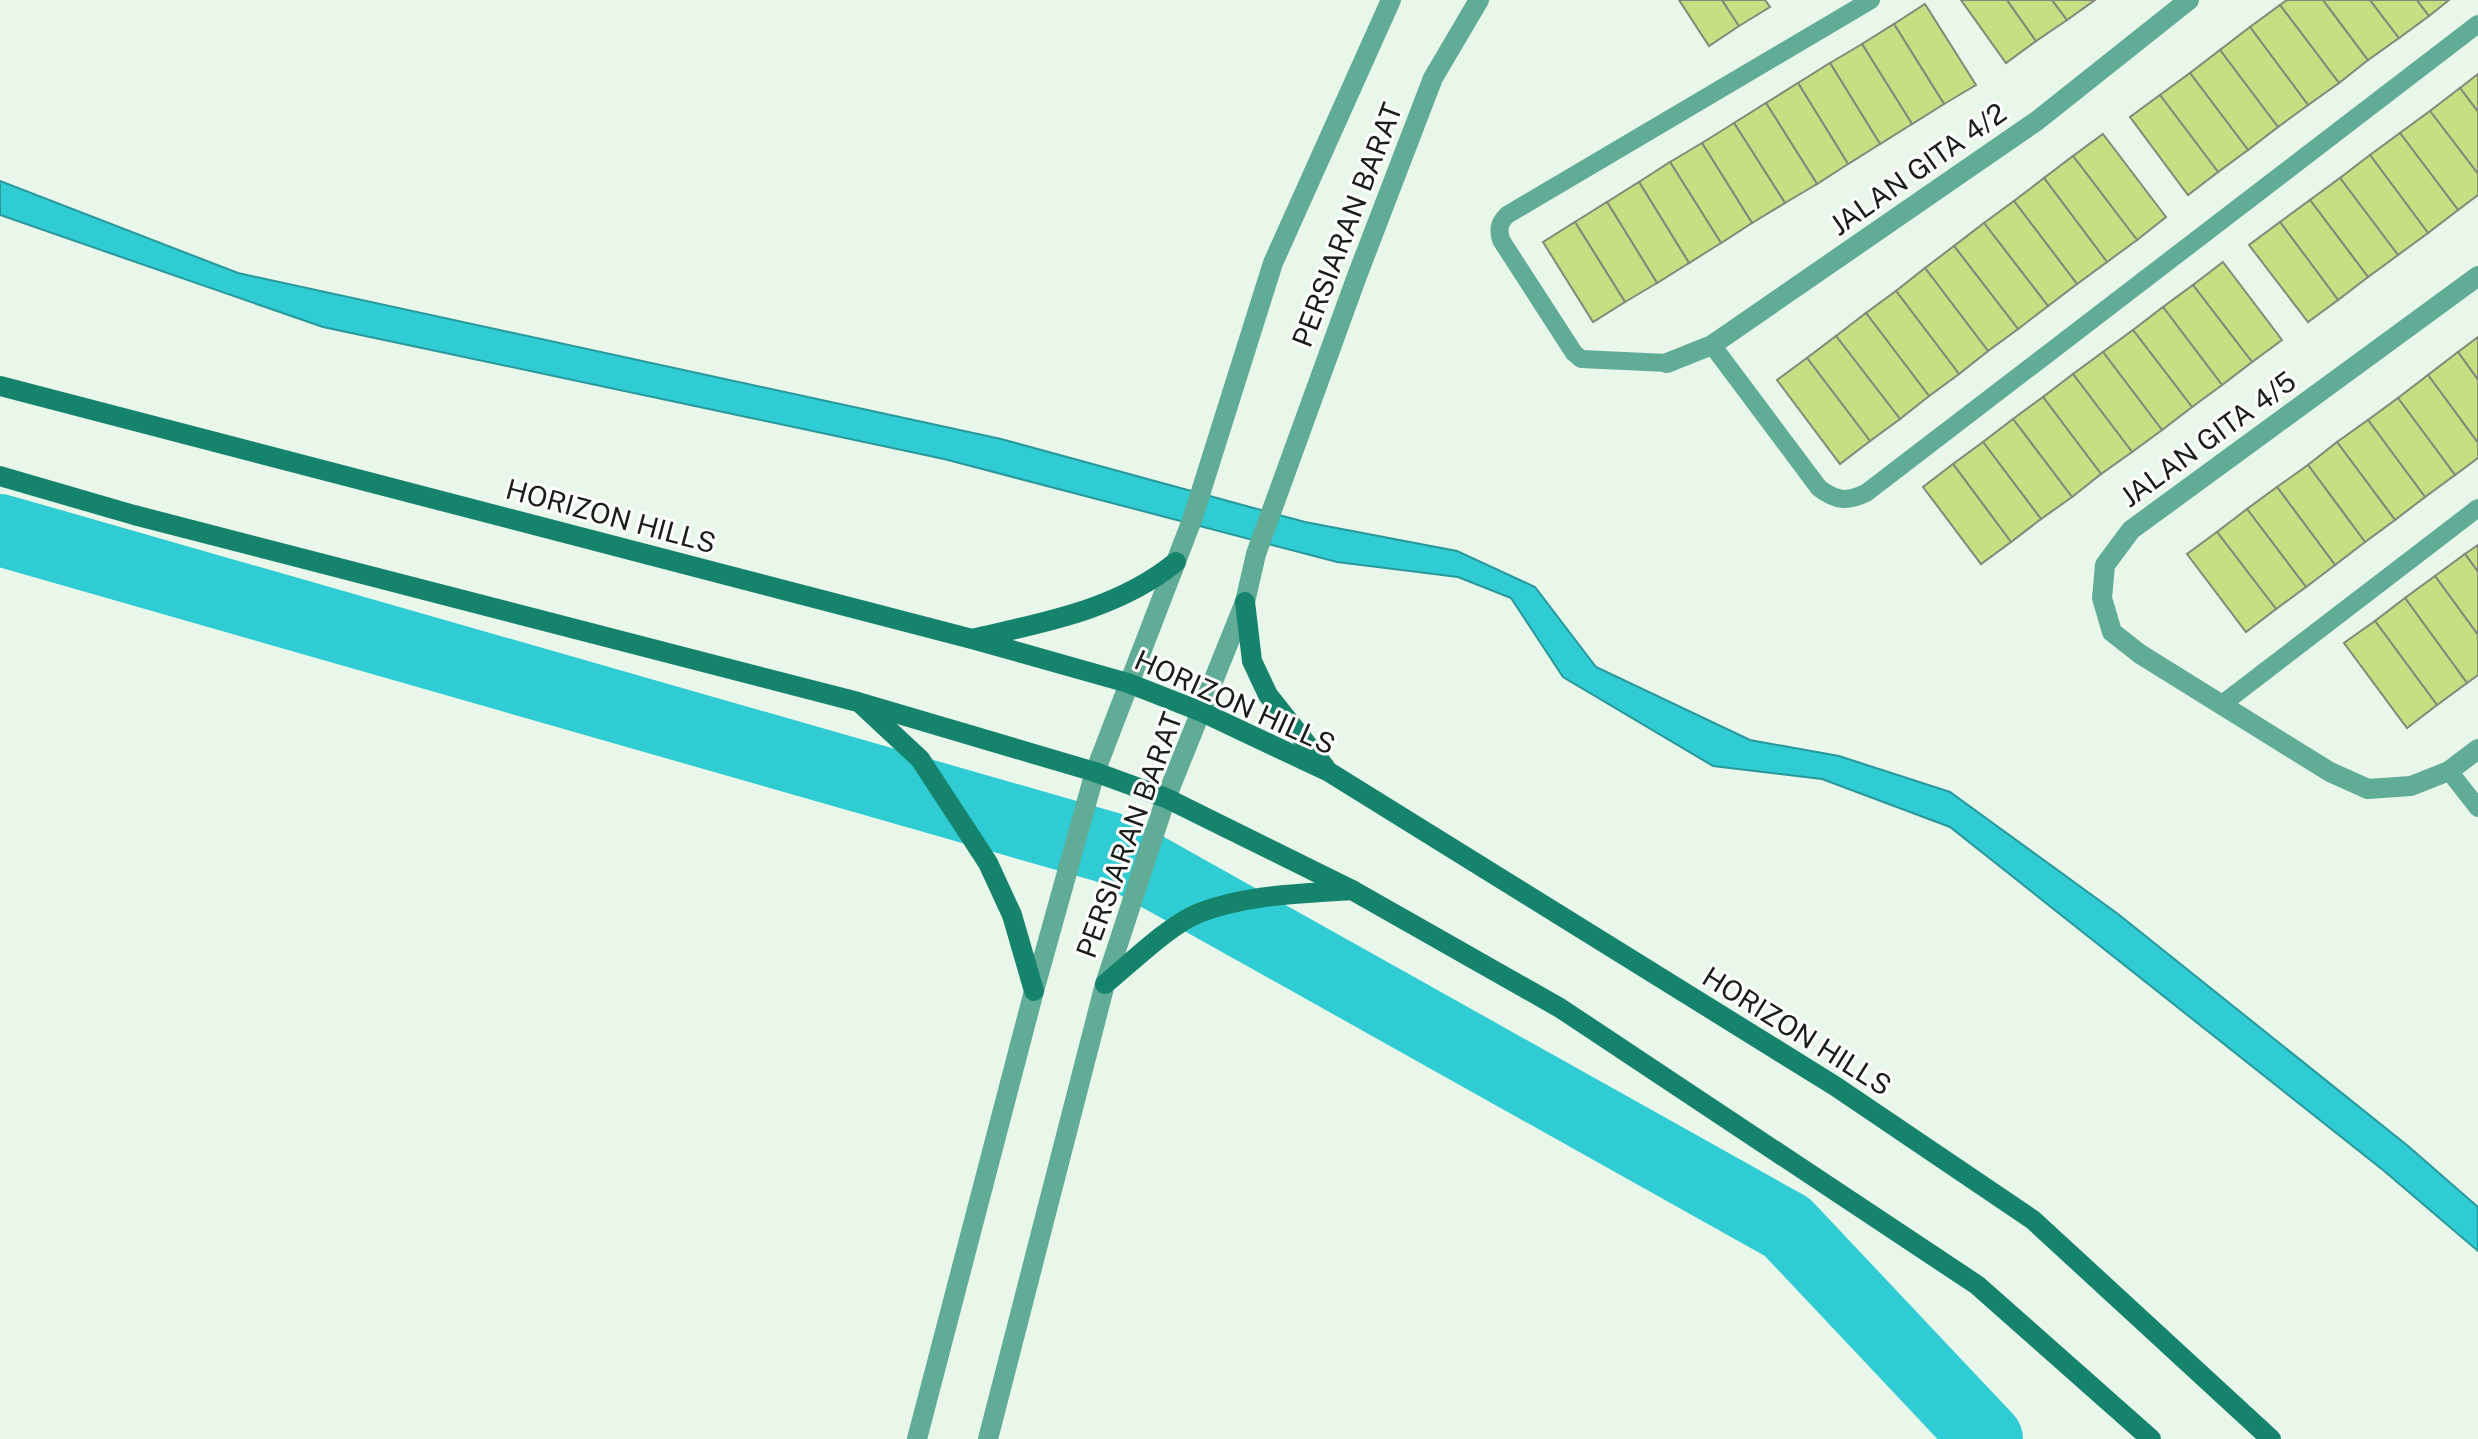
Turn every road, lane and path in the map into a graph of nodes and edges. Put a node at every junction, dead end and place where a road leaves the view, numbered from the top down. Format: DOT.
graph roads {
  1 [pos="1391,0"];
  2 [pos="1479,0"];
  3 [pos="1871,0"];
  4 [pos="2189,0"];
  5 [pos="2478,24"];
  6 [pos="2478,276"];
  7 [pos="1712,345"];
  8 [pos="1667,363"];
  9 [pos="0,386"];
  10 [pos="0,476"];
  11 [pos="2478,508"];
  12 [pos="1176,562"];
  13 [pos="1245,602"];
  14 [pos="972,639"];
  15 [pos="1128,683"];
  16 [pos="858,702"];
  17 [pos="2221,705"];
  18 [pos="1202,712"];
  19 [pos="2478,749"];
  20 [pos="2449,771"];
  21 [pos="1095,772"];
  22 [pos="1329,772"];
  23 [pos="1166,798"];
  24 [pos="2478,808"];
  25 [pos="1352,890"];
  26 [pos="1105,984"];
  27 [pos="1034,991"];
  28 [pos="917,1439"];
  29 [pos="988,1439"];
  30 [pos="2151,1439"];
  31 [pos="2271,1439"];
  1 -- 12 [label="street, PERSIARAN BARAT"];
  2 -- 13 [label="street, PERSIARAN BARAT"];
  3 -- 8 [label="lane"];
  4 -- 7 [label="street, JALAN GITA 4/2"];
  5 -- 7 [label="lane"];
  6 -- 17 [label="street, JALAN GITA 4/5"];
  7 -- 8 [label="street, JALAN GITA 4/2"];
  9 -- 14 [label="main road, HORIZON HILLS"];
  10 -- 16 [label="main road"];
  11 -- 17 [label="lane"];
  12 -- 14 [label="main road"];
  12 -- 15 [label="street, PERSIARAN BARAT"];
  13 -- 18 [label="street, PERSIARAN BARAT"];
  13 -- 22 [label="main road"];
  14 -- 15 [label="main road, HORIZON HILLS"];
  15 -- 18 [label="main road, HORIZON HILLS"];
  15 -- 21 [label="street, PERSIARAN BARAT"];
  16 -- 21 [label="main road"];
  16 -- 27 [label="main road"];
  17 -- 20 [label="street, JALAN GITA 4/5"];
  18 -- 22 [label="main road, HORIZON HILLS"];
  18 -- 23 [label="street, PERSIARAN BARAT"];
  19 -- 20 [label="street, JALAN GITA 4/5"];
  20 -- 24 [label="lane"];
  21 -- 23 [label="main road"];
  21 -- 27 [label="street, PERSIARAN BARAT"];
  22 -- 31 [label="main road, HORIZON HILLS"];
  23 -- 25 [label="main road"];
  23 -- 26 [label="street, PERSIARAN BARAT"];
  25 -- 26 [label="main road"];
  25 -- 30 [label="main road"];
  26 -- 29 [label="street, PERSIARAN BARAT"];
  27 -- 28 [label="street, PERSIARAN BARAT"];
}
